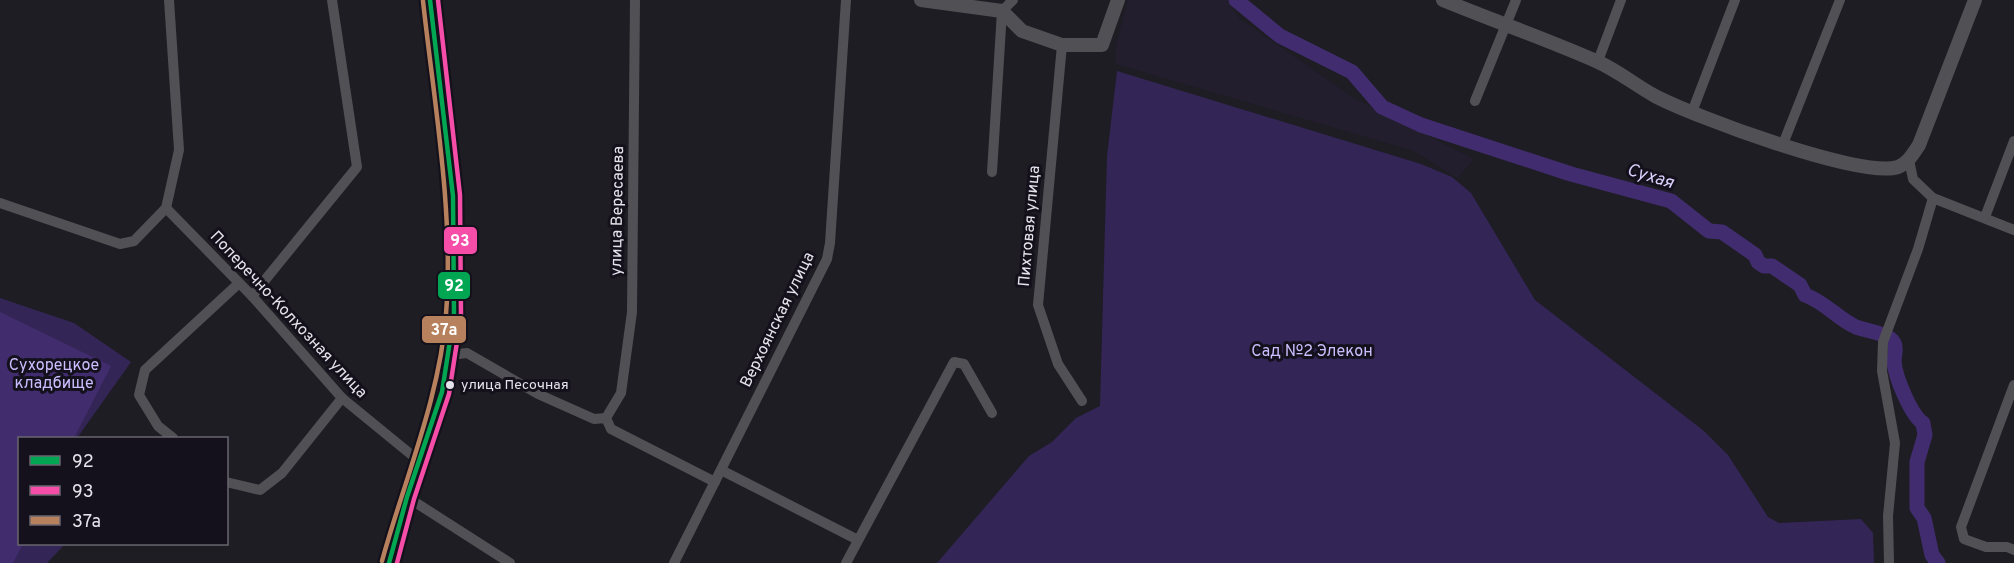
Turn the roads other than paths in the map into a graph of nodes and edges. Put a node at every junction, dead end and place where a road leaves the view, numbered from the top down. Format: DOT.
graph roads {
  1 [pos="169,0"];
  2 [pos="332,0"];
  3 [pos="430,0"];
  4 [pos="635,0"];
  5 [pos="846,0"];
  6 [pos="921,0"];
  7 [pos="1013,0"];
  8 [pos="1118,0"];
  9 [pos="1443,0"];
  10 [pos="1516,0"];
  11 [pos="1621,0"];
  12 [pos="1735,0"];
  13 [pos="1840,0"];
  14 [pos="1975,0"];
  15 [pos="1002,11"];
  16 [pos="1506,26"];
  17 [pos="1062,45"];
  18 [pos="1598,61"];
  19 [pos="1475,101"];
  20 [pos="1692,112"];
  21 [pos="2014,141"];
  22 [pos="1783,144"];
  23 [pos="1909,160"];
  24 [pos="992,172"];
  25 [pos="1933,198"];
  26 [pos="0,202"];
  27 [pos="166,208"];
  28 [pos="1985,217"];
  29 [pos="2014,230"];
  30 [pos="238,284"];
  31 [pos="252,297"];
  32 [pos="450,354"];
  33 [pos="2014,385"];
  34 [pos="342,398"];
  35 [pos="1082,401"];
  36 [pos="992,413"];
  37 [pos="606,418"];
  38 [pos="172,437"];
  39 [pos="419,461"];
  40 [pos="721,470"];
  41 [pos="228,482"];
  42 [pos="715,482"];
  43 [pos="406,497"];
  44 [pos="858,540"];
  45 [pos="2014,550"];
  46 [pos="389,563"];
  47 [pos="510,563"];
  48 [pos="674,563"];
  49 [pos="846,563"];
  50 [pos="1889,563"];
  1 -- 27 [label="street"];
  2 -- 31 [label="street"];
  3 -- 32 [label="street"];
  4 -- 37 [label="street, улица Вересаева"];
  5 -- 40 [label="street, Верхоянская улица"];
  6 -- 15 [label="street"];
  7 -- 15 [label="street"];
  8 -- 17 [label="street"];
  9 -- 16 [label="street"];
  10 -- 16 [label="street"];
  11 -- 18 [label="street"];
  12 -- 20 [label="street"];
  13 -- 22 [label="street"];
  14 -- 23 [label="street"];
  15 -- 17 [label="street"];
  15 -- 24 [label="street"];
  16 -- 18 [label="street"];
  16 -- 19 [label="street"];
  17 -- 35 [label="street, Пихтовая улица"];
  18 -- 20 [label="street"];
  20 -- 22 [label="street"];
  21 -- 28 [label="street"];
  22 -- 23 [label="street"];
  23 -- 25 [label="street"];
  25 -- 28 [label="street"];
  25 -- 50 [label="street"];
  26 -- 27 [label="street"];
  27 -- 30 [label="street, Поперечно-Колхозная улица"];
  28 -- 29 [label="street"];
  30 -- 31 [label="street, Поперечно-Колхозная улица"];
  30 -- 38 [label="street"];
  31 -- 34 [label="street, Поперечно-Колхозная улица"];
  32 -- 37 [label="street"];
  32 -- 39 [label="street"];
  33 -- 45 [label="street"];
  34 -- 39 [label="street, Поперечно-Колхозная улица"];
  34 -- 41 [label="street"];
  36 -- 44 [label="street"];
  37 -- 42 [label="street"];
  39 -- 43 [label="street"];
  40 -- 42 [label="street, Верхоянская улица"];
  40 -- 44 [label="street"];
  42 -- 48 [label="street, Верхоянская улица"];
  43 -- 46 [label="street"];
  43 -- 47 [label="street"];
  44 -- 49 [label="street"];
}
